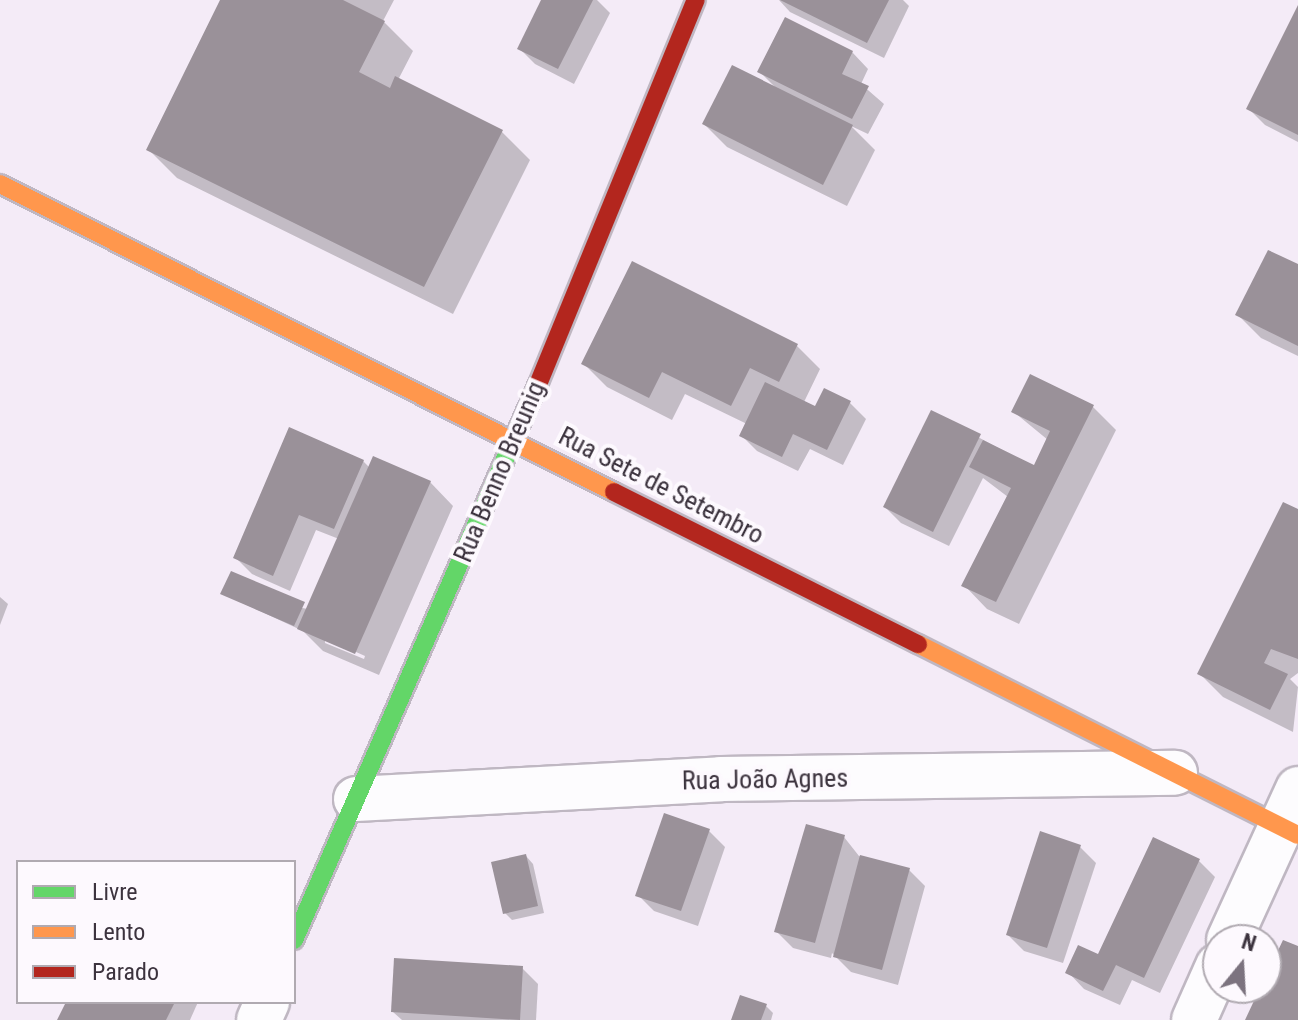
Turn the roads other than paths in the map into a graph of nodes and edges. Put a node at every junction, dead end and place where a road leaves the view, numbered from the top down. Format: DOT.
graph roads {
  1 [pos="696,0"];
  2 [pos="0,184"];
  3 [pos="514,442"];
  4 [pos="1175,773"];
  5 [pos="356,799"];
  6 [pos="1292,817"];
  7 [pos="1237,924"];
  8 [pos="296,935"];
  1 -- 3 [label="street, Rua Benno Breunig"];
  2 -- 3 [label="street, Rua Sete de Setembro"];
  3 -- 4 [label="street, Rua Sete de Setembro"];
  3 -- 5 [label="street, Rua Benno Breunig"];
  4 -- 5 [label="street, Rua João Agnes"];
  4 -- 6 [label="street, Rua Sete de Setembro"];
  5 -- 8 [label="street, Rua Benno Breunig"];
  6 -- 7 [label="street"];
}
